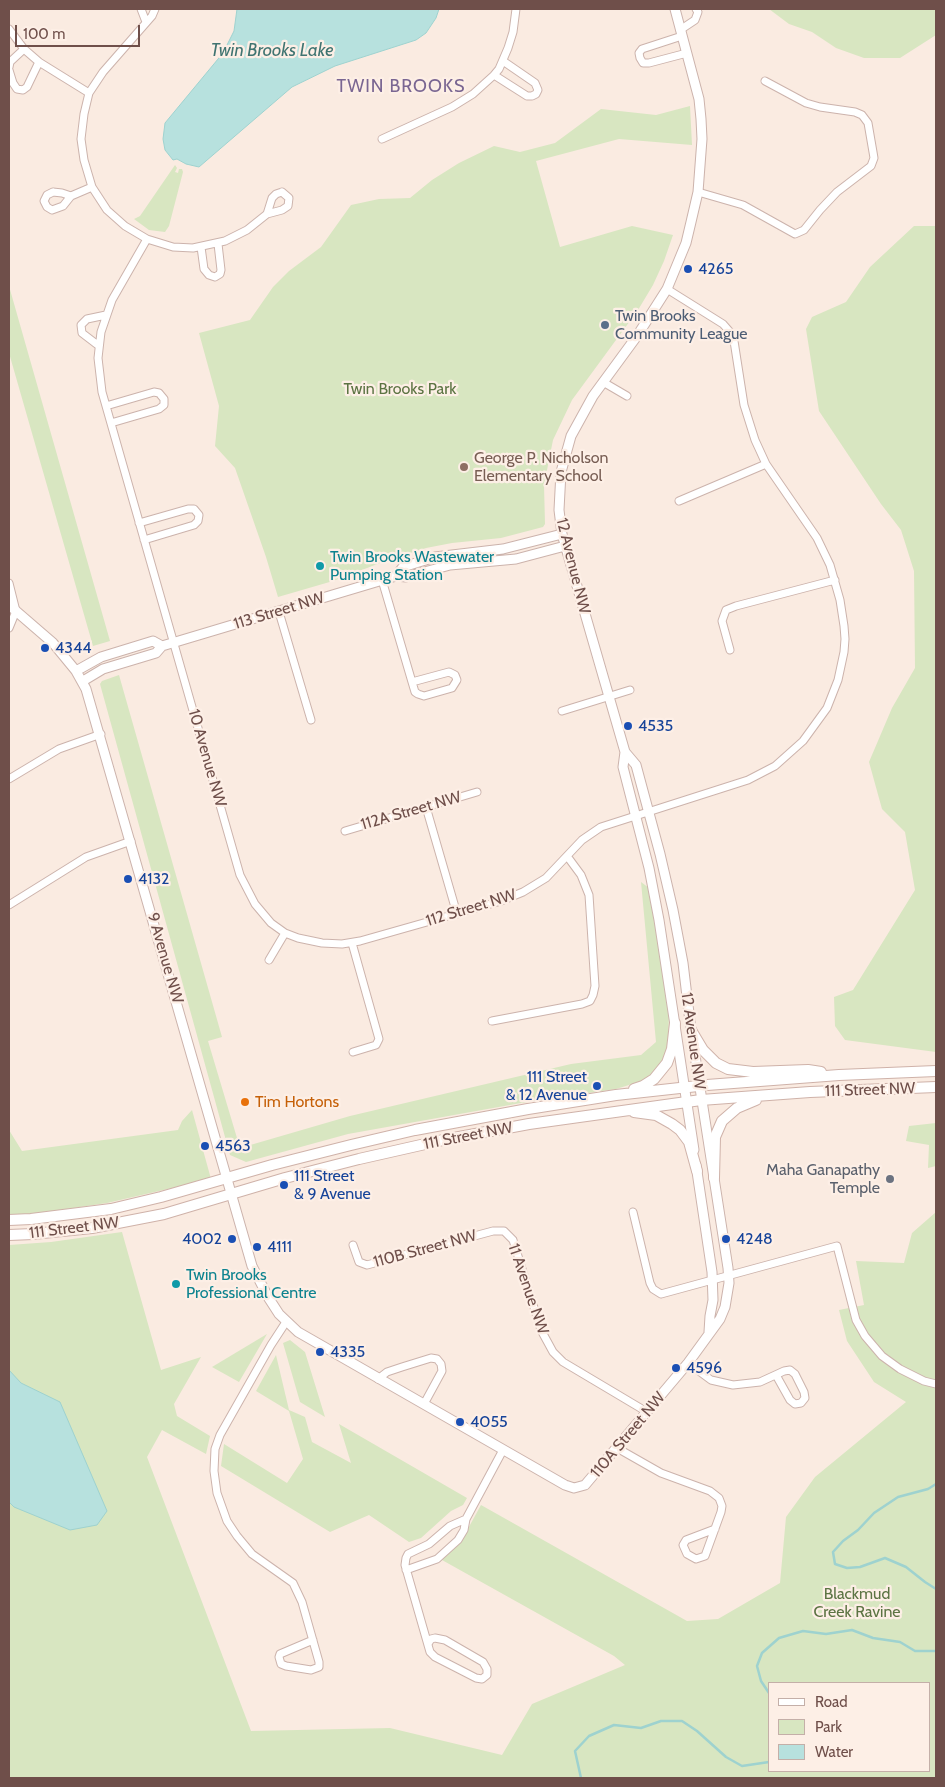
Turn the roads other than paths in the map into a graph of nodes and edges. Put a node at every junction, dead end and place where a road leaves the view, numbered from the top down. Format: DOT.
graph roads {
  1 [pos="141,9"];
  2 [pos="155,9"];
  3 [pos="516,9"];
  4 [pos="675,9"];
  5 [pos="696,9"];
  6 [pos="146,22"];
  7 [pos="9,28"];
  8 [pos="681,33"];
  9 [pos="24,49"];
  10 [pos="687,53"];
  11 [pos="503,61"];
  12 [pos="39,62"];
  13 [pos="9,68"];
  14 [pos="494,75"];
  15 [pos="765,81"];
  16 [pos="89,94"];
  17 [pos="382,139"];
  18 [pos="92,187"];
  19 [pos="698,192"];
  20 [pos="71,196"];
  21 [pos="268,214"];
  22 [pos="147,240"];
  23 [pos="218,244"];
  24 [pos="200,247"];
  25 [pos="667,289"];
  26 [pos="106,315"];
  27 [pos="99,346"];
  28 [pos="603,382"];
  29 [pos="627,396"];
  30 [pos="106,406"];
  31 [pos="111,423"];
  32 [pos="766,464"];
  33 [pos="679,501"];
  34 [pos="139,523"];
  35 [pos="562,534"];
  36 [pos="144,540"];
  37 [pos="566,546"];
  38 [pos="396,576"];
  39 [pos="382,580"];
  40 [pos="835,580"];
  41 [pos="9,583"];
  42 [pos="13,608"];
  43 [pos="279,612"];
  44 [pos="9,628"];
  45 [pos="174,643"];
  46 [pos="162,646"];
  47 [pos="730,650"];
  48 [pos="76,671"];
  49 [pos="83,681"];
  50 [pos="412,682"];
  51 [pos="630,690"];
  52 [pos="609,697"];
  53 [pos="562,711"];
  54 [pos="311,720"];
  55 [pos="100,734"];
  56 [pos="625,752"];
  57 [pos="9,779"];
  58 [pos="477,792"];
  59 [pos="426,807"];
  60 [pos="649,812"];
  61 [pos="635,816"];
  62 [pos="345,831"];
  63 [pos="131,841"];
  64 [pos="568,856"];
  65 [pos="9,905"];
  66 [pos="457,914"];
  67 [pos="285,933"];
  68 [pos="352,943"];
  69 [pos="269,960"];
  70 [pos="492,1021"];
  71 [pos="675,1023"];
  72 [pos="691,1030"];
  73 [pos="354,1052"];
  74 [pos="936,1071"];
  75 [pos="839,1075"];
  76 [pos="699,1085"];
  77 [pos="685,1087"];
  78 [pos="936,1087"];
  79 [pos="616,1095"];
  80 [pos="772,1095"];
  81 [pos="701,1100"];
  82 [pos="687,1102"];
  83 [pos="620,1110"];
  84 [pos="697,1171"];
  85 [pos="714,1178"];
  86 [pos="227,1179"];
  87 [pos="231,1194"];
  88 [pos="633,1212"];
  89 [pos="9,1220"];
  90 [pos="508,1234"];
  91 [pos="9,1235"];
  92 [pos="353,1245"];
  93 [pos="721,1279"];
  94 [pos="286,1322"];
  95 [pos="709,1332"];
  96 [pos="688,1363"];
  97 [pos="776,1375"];
  98 [pos="378,1379"];
  99 [pos="936,1384"];
  100 [pos="424,1404"];
  101 [pos="647,1412"];
  102 [pos="617,1448"];
  103 [pos="504,1450"];
  104 [pos="466,1519"];
  105 [pos="715,1529"];
  106 [pos="406,1570"];
  107 [pos="313,1640"];
  108 [pos="428,1644"];
  1 -- 6 [label="street"];
  2 -- 6 [label="street"];
  3 -- 11 [label="street"];
  4 -- 8 [label="street, 12 Avenue NW"];
  5 -- 8 [label="street"];
  6 -- 16 [label="street"];
  7 -- 9 [label="street"];
  8 -- 10 [label="street, 12 Avenue NW"];
  8 -- 10 [label="street"];
  9 -- 12 [label="street"];
  9 -- 13 [label="street"];
  10 -- 19 [label="street, 12 Avenue NW"];
  11 -- 14 [label="street"];
  11 -- 14 [label="street"];
  12 -- 13 [label="street"];
  12 -- 16 [label="street"];
  14 -- 17 [label="street"];
  15 -- 19 [label="street"];
  16 -- 18 [label="street"];
  18 -- 20 [label="street"];
  18 -- 22 [label="street"];
  19 -- 25 [label="street, 12 Avenue NW"];
  21 -- 23 [label="street"];
  22 -- 24 [label="street"];
  22 -- 26 [label="street, 10 Avenue NW"];
  23 -- 24 [label="street"];
  23 -- 24 [label="street"];
  25 -- 28 [label="street, 12 Avenue NW"];
  25 -- 32 [label="street, 112 Street NW"];
  26 -- 27 [label="street, 10 Avenue NW"];
  26 -- 27 [label="street"];
  27 -- 30 [label="street, 10 Avenue NW"];
  28 -- 29 [label="street"];
  28 -- 35 [label="street, 12 Avenue NW"];
  30 -- 31 [label="street, 10 Avenue NW"];
  30 -- 31 [label="street"];
  31 -- 34 [label="street, 10 Avenue NW"];
  32 -- 33 [label="street"];
  32 -- 40 [label="street, 112 Street NW"];
  34 -- 36 [label="street, 10 Avenue NW"];
  34 -- 36 [label="street"];
  35 -- 37 [label="street, 12 Avenue NW"];
  35 -- 38 [label="street, 113 Street NW"];
  36 -- 45 [label="street, 10 Avenue NW"];
  37 -- 38 [label="street, 113 Street NW"];
  37 -- 52 [label="street, 12 Avenue NW"];
  38 -- 39 [label="street, 113 Street NW"];
  39 -- 43 [label="street, 113 Street NW"];
  39 -- 50 [label="street"];
  40 -- 47 [label="street"];
  40 -- 60 [label="street, 112 Street NW"];
  41 -- 42 [label="street"];
  42 -- 44 [label="street"];
  42 -- 48 [label="street, 9 Avenue NW"];
  43 -- 45 [label="street, 113 Street NW"];
  43 -- 54 [label="street"];
  45 -- 46 [label="street, 113 Street NW"];
  45 -- 67 [label="street, 10 Avenue NW"];
  46 -- 48 [label="street, 113 Street NW"];
  46 -- 49 [label="street, 113 Street NW"];
  48 -- 49 [label="street, 9 Avenue NW"];
  49 -- 55 [label="street, 9 Avenue NW"];
  50 -- 50 [label="street"];
  51 -- 52 [label="street"];
  52 -- 53 [label="street"];
  52 -- 56 [label="street, 12 Avenue NW"];
  55 -- 57 [label="street"];
  55 -- 63 [label="street, 9 Avenue NW"];
  56 -- 60 [label="street, 12 Avenue NW"];
  56 -- 61 [label="street, 12 Avenue NW"];
  58 -- 59 [label="street, 112A Street NW"];
  59 -- 62 [label="street, 112A Street NW"];
  59 -- 66 [label="street"];
  60 -- 61 [label="street, 112 Street NW"];
  60 -- 72 [label="street, 12 Avenue NW"];
  61 -- 64 [label="street, 112 Street NW"];
  61 -- 71 [label="street, 12 Avenue NW"];
  63 -- 65 [label="street"];
  63 -- 86 [label="street, 9 Avenue NW"];
  64 -- 66 [label="street, 112 Street NW"];
  64 -- 70 [label="street"];
  66 -- 68 [label="street, 112 Street NW"];
  67 -- 68 [label="street, 112 Street NW"];
  67 -- 69 [label="street"];
  68 -- 73 [label="street"];
  71 -- 77 [label="street, 12 Avenue NW"];
  71 -- 79 [label="main road"];
  72 -- 75 [label="main road"];
  72 -- 76 [label="street, 12 Avenue NW"];
  74 -- 75 [label="main road, 111 Street NW"];
  75 -- 76 [label="main road, 111 Street NW"];
  76 -- 77 [label="main road, 111 Street NW"];
  76 -- 81 [label="street, 12 Avenue NW"];
  77 -- 79 [label="main road, 111 Street NW"];
  77 -- 82 [label="street, 12 Avenue NW"];
  78 -- 80 [label="main road, 111 Street NW"];
  79 -- 86 [label="main road, 111 Street NW"];
  80 -- 81 [label="main road, 111 Street NW"];
  80 -- 85 [label="main road"];
  81 -- 82 [label="main road, 111 Street NW"];
  81 -- 85 [label="street, 12 Avenue NW"];
  82 -- 83 [label="main road, 111 Street NW"];
  82 -- 84 [label="street, 12 Avenue NW"];
  83 -- 84 [label="main road"];
  83 -- 87 [label="main road, 111 Street NW"];
  84 -- 93 [label="street, 12 Avenue NW"];
  85 -- 93 [label="street, 12 Avenue NW"];
  86 -- 87 [label="street, 9 Avenue NW"];
  86 -- 89 [label="main road, 111 Street NW"];
  87 -- 91 [label="main road, 111 Street NW"];
  87 -- 94 [label="street, 9 Avenue NW"];
  88 -- 93 [label="street"];
  90 -- 92 [label="street, 110B Street NW"];
  90 -- 101 [label="street, 11 Avenue NW"];
  93 -- 95 [label="street, 12 Avenue NW"];
  93 -- 95 [label="street, 12 Avenue NW"];
  93 -- 99 [label="street"];
  94 -- 98 [label="street, 110A Street NW"];
  94 -- 107 [label="street"];
  95 -- 96 [label="street, 12 Avenue NW"];
  96 -- 97 [label="street"];
  96 -- 101 [label="street, 110A Street NW"];
  97 -- 97 [label="street"];
  98 -- 100 [label="street, 110A Street NW"];
  98 -- 100 [label="street"];
  100 -- 103 [label="street, 110A Street NW"];
  101 -- 102 [label="street, 110A Street NW"];
  102 -- 103 [label="street, 110A Street NW"];
  102 -- 105 [label="street"];
  103 -- 104 [label="street"];
  104 -- 106 [label="street"];
  104 -- 106 [label="street"];
  105 -- 105 [label="street"];
  106 -- 108 [label="street"];
  107 -- 107 [label="street"];
  108 -- 108 [label="street"];
}
